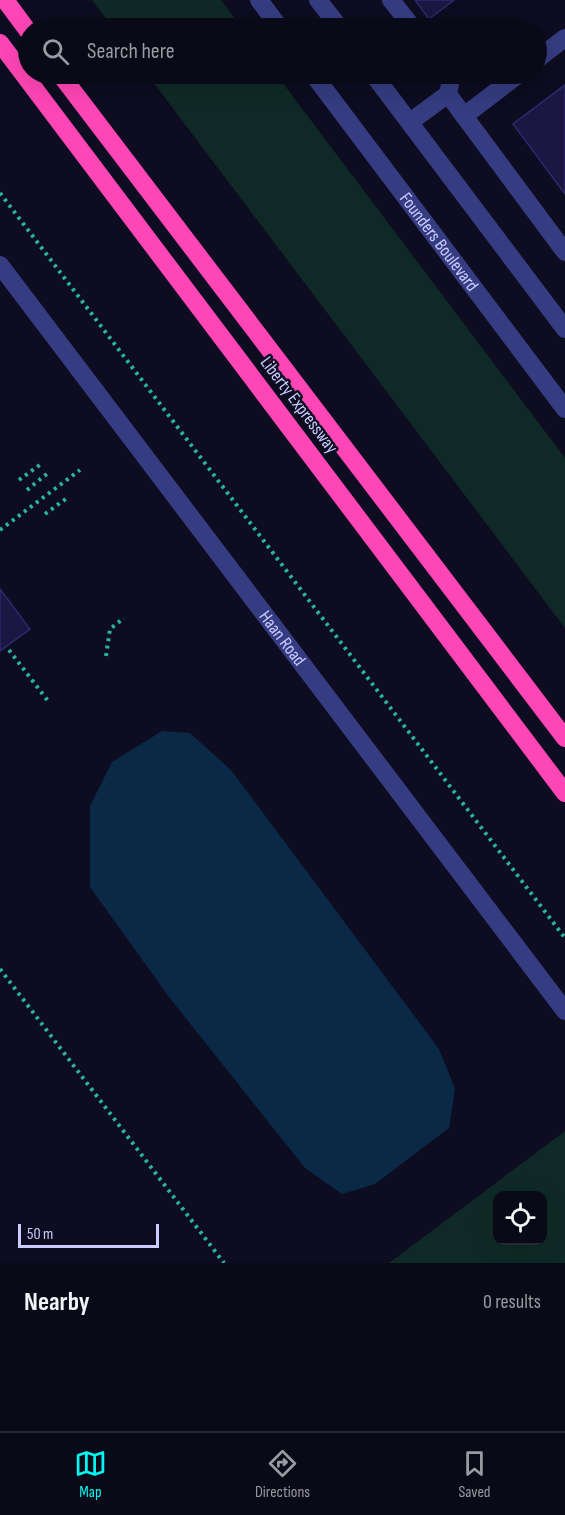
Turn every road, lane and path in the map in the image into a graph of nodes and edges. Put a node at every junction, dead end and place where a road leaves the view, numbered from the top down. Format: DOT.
graph roads {
  1 [pos="5,0"];
  2 [pos="259,0"];
  3 [pos="318,0"];
  4 [pos="391,0"];
  5 [pos="18,18"];
  6 [pos="272,18"];
  7 [pos="332,18"];
  8 [pos="405,18"];
  9 [pos="565,38"];
  10 [pos="0,43"];
  11 [pos="547,52"];
  12 [pos="18,67"];
  13 [pos="31,84"];
  14 [pos="68,84"];
  15 [pos="321,84"];
  16 [pos="381,84"];
  17 [pos="450,84"];
  18 [pos="506,84"];
  19 [pos="448,94"];
  20 [pos="464,116"];
  21 [pos="410,122"];
  22 [pos="0,193"];
  23 [pos="565,252"];
  24 [pos="0,265"];
  25 [pos="565,329"];
  26 [pos="565,410"];
  27 [pos="41,464"];
  28 [pos="80,470"];
  29 [pos="48,473"];
  30 [pos="19,480"];
  31 [pos="27,490"];
  32 [pos="67,498"];
  33 [pos="45,514"];
  34 [pos="0,530"];
  35 [pos="124,618"];
  36 [pos="9,650"];
  37 [pos="106,656"];
  38 [pos="48,701"];
  39 [pos="565,738"];
  40 [pos="565,793"];
  41 [pos="565,938"];
  42 [pos="0,969"];
  43 [pos="565,1011"];
  44 [pos="224,1263"];
  1 -- 5 [label="highway"];
  2 -- 6 [label="street"];
  3 -- 7 [label="street"];
  4 -- 8 [label="street"];
  9 -- 11 [label="street"];
  10 -- 12 [label="highway, Liberty Expressway"];
  13 -- 40 [label="highway, Liberty Expressway"];
  14 -- 39 [label="highway, Liberty Expressway"];
  15 -- 26 [label="street, Founders Boulevard"];
  16 -- 21 [label="street"];
  17 -- 19 [label="street"];
  18 -- 20 [label="street"];
  19 -- 20 [label="street"];
  19 -- 21 [label="street"];
  20 -- 23 [label="street"];
  21 -- 25 [label="street"];
  22 -- 41 [label="path"];
  24 -- 43 [label="street, Haan Road"];
  27 -- 30 [label="path"];
  28 -- 34 [label="path"];
  29 -- 31 [label="path"];
  32 -- 33 [label="path"];
  35 -- 37 [label="path"];
  36 -- 38 [label="path"];
  42 -- 44 [label="path"];
}
